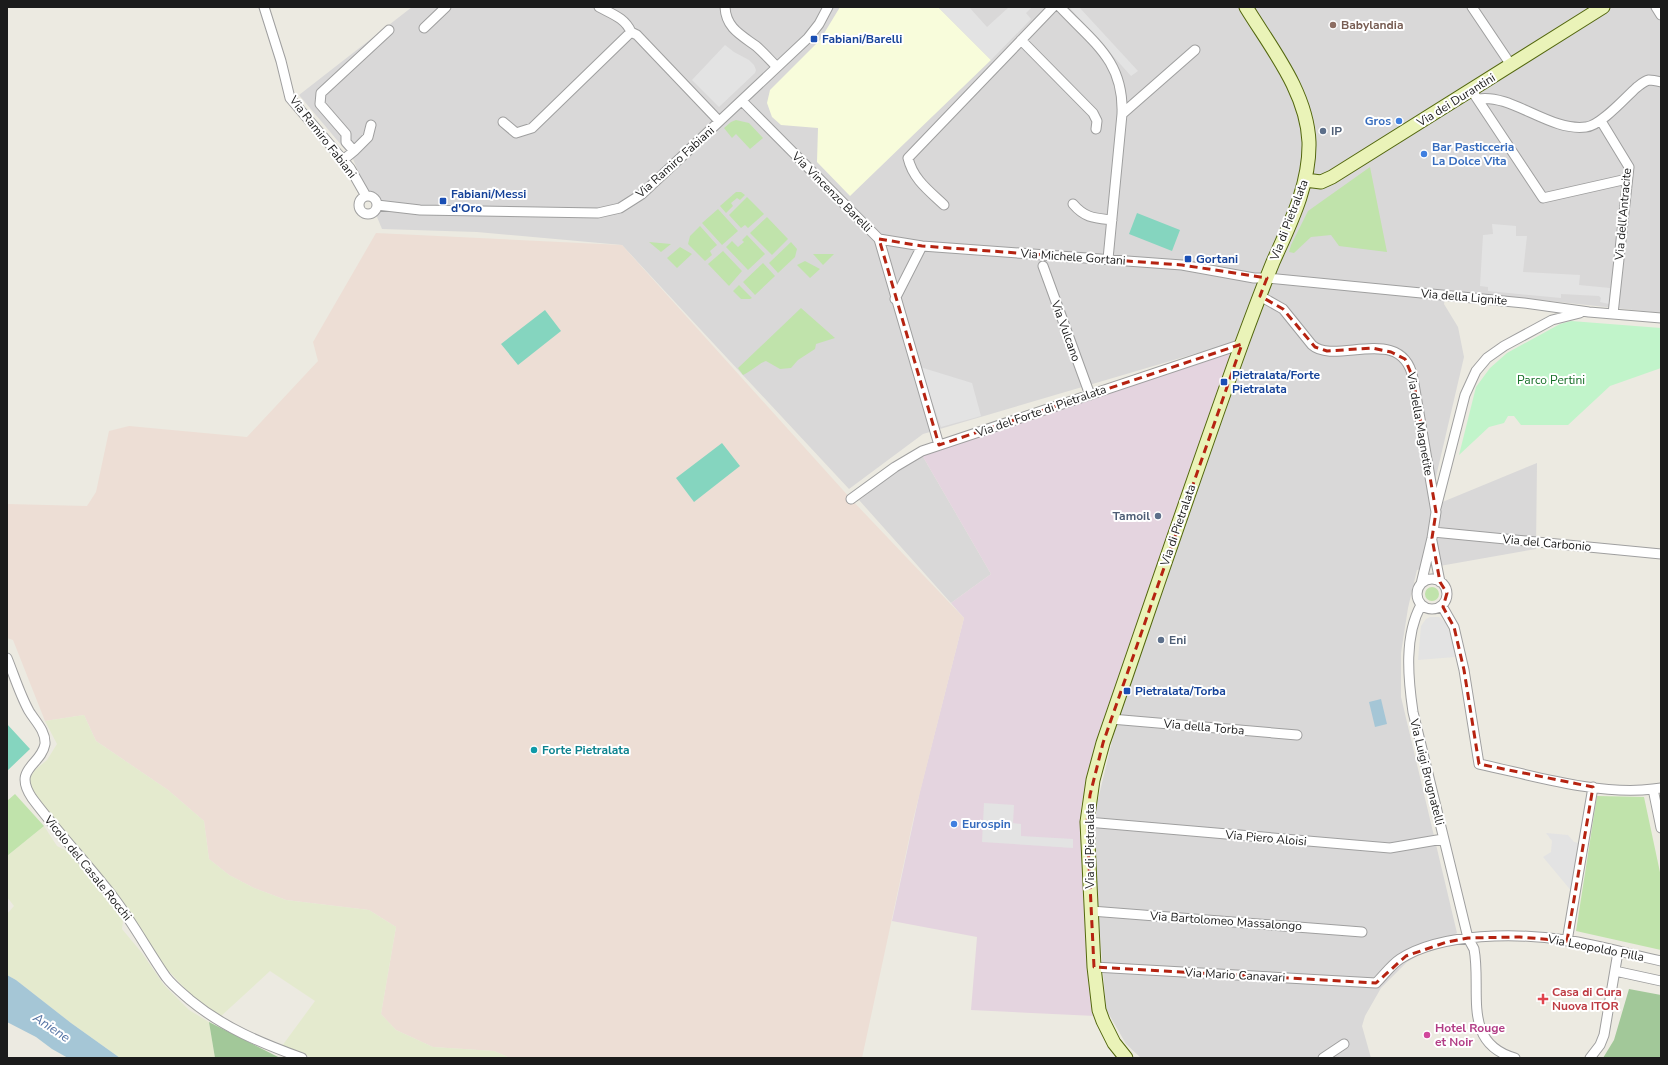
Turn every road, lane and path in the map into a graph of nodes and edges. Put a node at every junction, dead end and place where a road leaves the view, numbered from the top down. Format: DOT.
graph roads {
  1 [pos="264,7"];
  2 [pos="446,7"];
  3 [pos="599,7"];
  4 [pos="725,7"];
  5 [pos="828,7"];
  6 [pos="1053,7"];
  7 [pos="1060,7"];
  8 [pos="1246,7"];
  9 [pos="1472,7"];
  10 [pos="1603,7"];
  11 [pos="1656,7"];
  12 [pos="1661,16"];
  13 [pos="424,28"];
  14 [pos="389,30"];
  15 [pos="631,32"];
  16 [pos="1021,40"];
  17 [pos="1195,50"];
  18 [pos="1511,65"];
  19 [pos="776,66"];
  20 [pos="1661,82"];
  21 [pos="1475,95"];
  22 [pos="742,100"];
  23 [pos="1122,114"];
  24 [pos="719,121"];
  25 [pos="1601,121"];
  26 [pos="503,122"];
  27 [pos="371,125"];
  28 [pos="1096,129"];
  29 [pos="354,151"];
  30 [pos="343,160"];
  31 [pos="1627,179"];
  32 [pos="1305,180"];
  33 [pos="366,196"];
  34 [pos="1073,204"];
  35 [pos="377,205"];
  36 [pos="944,205"];
  37 [pos="1112,220"];
  38 [pos="879,239"];
  39 [pos="922,246"];
  40 [pos="1108,259"];
  41 [pos="1043,266"];
  42 [pos="1267,278"];
  43 [pos="1260,296"];
  44 [pos="895,299"];
  45 [pos="1550,306"];
  46 [pos="1589,312"];
  47 [pos="1614,314"];
  48 [pos="1661,318"];
  49 [pos="1548,322"];
  50 [pos="1242,344"];
  51 [pos="1090,395"];
  52 [pos="939,445"];
  53 [pos="851,499"];
  54 [pos="1436,512"];
  55 [pos="1432,535"];
  56 [pos="1661,554"];
  57 [pos="1440,582"];
  58 [pos="1421,584"];
  59 [pos="1421,605"];
  60 [pos="1442,606"];
  61 [pos="7,658"];
  62 [pos="1111,719"];
  63 [pos="1297,735"];
  64 [pos="1593,787"];
  65 [pos="1657,789"];
  66 [pos="1087,822"];
  67 [pos="1661,828"];
  68 [pos="1443,839"];
  69 [pos="1090,911"];
  70 [pos="1362,932"];
  71 [pos="1468,938"];
  72 [pos="1567,940"];
  73 [pos="1618,952"];
  74 [pos="1661,961"];
  75 [pos="1094,967"];
  76 [pos="1615,971"];
  77 [pos="1661,981"];
  78 [pos="1376,983"];
  79 [pos="1344,1044"];
  80 [pos="302,1058"];
  81 [pos="1126,1058"];
  82 [pos="1324,1058"];
  83 [pos="1515,1058"];
  84 [pos="1590,1058"];
  1 -- 30 [label="street, Via Ramiro Fabiani"];
  2 -- 13 [label="street"];
  3 -- 15 [label="street"];
  4 -- 19 [label="street"];
  5 -- 19 [label="street, Via Ramiro Fabiani"];
  6 -- 16 [label="street"];
  7 -- 23 [label="street"];
  8 -- 32 [label="street, Via di Pietralata"];
  9 -- 18 [label="street"];
  10 -- 18 [label="street, Via dei Durantini"];
  11 -- 12 [label="street"];
  14 -- 29 [label="street"];
  15 -- 24 [label="street"];
  15 -- 26 [label="street"];
  16 -- 28 [label="street"];
  16 -- 36 [label="street"];
  17 -- 23 [label="street"];
  18 -- 21 [label="street, Via dei Durantini"];
  19 -- 22 [label="street, Via Ramiro Fabiani"];
  20 -- 25 [label="street"];
  21 -- 25 [label="street"];
  21 -- 31 [label="street"];
  21 -- 32 [label="street, Via dei Durantini"];
  22 -- 24 [label="street, Via Ramiro Fabiani"];
  22 -- 38 [label="street, Via Vincenzo Barelli"];
  23 -- 37 [label="street"];
  24 -- 35 [label="street, Via Ramiro Fabiani"];
  25 -- 31 [label="street, Via dell'Antracite"];
  27 -- 29 [label="street"];
  29 -- 30 [label="street"];
  30 -- 33 [label="street, Via Ramiro Fabiani"];
  31 -- 47 [label="street, Via dell'Antracite"];
  32 -- 42 [label="street, Via di Pietralata"];
  33 -- 35 [label="street, Via Ramiro Fabiani"];
  33 -- 35 [label="street, Via Ramiro Fabiani"];
  34 -- 37 [label="street"];
  37 -- 40 [label="street"];
  38 -- 39 [label="street, Via Michele Gortani"];
  38 -- 44 [label="street, Via Vincenzo Barelli"];
  39 -- 40 [label="street, Via Michele Gortani"];
  39 -- 44 [label="street"];
  40 -- 42 [label="street, Via Michele Gortani"];
  41 -- 51 [label="street, Via Vulcano"];
  42 -- 43 [label="street, Via di Pietralata"];
  42 -- 45 [label="street, Via della Lignite"];
  43 -- 50 [label="street, Via di Pietralata"];
  43 -- 54 [label="street, Via della Magnetite"];
  44 -- 52 [label="street, Via Vincenzo Barelli"];
  45 -- 46 [label="street, Via della Lignite"];
  45 -- 49 [label="street"];
  46 -- 47 [label="street, Via della Lignite"];
  46 -- 49 [label="street"];
  47 -- 48 [label="street, Via della Lignite"];
  49 -- 54 [label="street"];
  50 -- 51 [label="street, Via del Forte di Pietralata"];
  50 -- 62 [label="street, Via di Pietralata"];
  51 -- 52 [label="street, Via del Forte di Pietralata"];
  52 -- 53 [label="street, Via del Forte di Pietralata"];
  54 -- 55 [label="street, Via della Magnetite"];
  55 -- 56 [label="street, Via del Carbonio"];
  55 -- 57 [label="street, Via della Magnetite"];
  55 -- 58 [label="street, Via della Magnetite"];
  57 -- 58 [label="street"];
  57 -- 60 [label="street"];
  58 -- 59 [label="street"];
  59 -- 60 [label="street"];
  59 -- 68 [label="street, Via Luigi Brugnatelli"];
  60 -- 64 [label="street"];
  61 -- 80 [label="street, Vicolo del Casale Rocchi"];
  62 -- 63 [label="street, Via della Torba"];
  62 -- 66 [label="street, Via di Pietralata"];
  64 -- 65 [label="street"];
  64 -- 72 [label="street"];
  65 -- 67 [label="street"];
  66 -- 68 [label="street, Via Piero Aloisi"];
  66 -- 69 [label="street, Via di Pietralata"];
  68 -- 71 [label="street, Via Luigi Brugnatelli"];
  69 -- 70 [label="street, Via Bartolomeo Massalongo"];
  69 -- 75 [label="street, Via di Pietralata"];
  71 -- 72 [label="street, Via Leopoldo Pilla"];
  71 -- 78 [label="street, Via Leopoldo Pilla"];
  71 -- 83 [label="street, Via Luigi Brugnatelli"];
  72 -- 73 [label="street, Via Leopoldo Pilla"];
  73 -- 74 [label="street, Via Leopoldo Pilla"];
  73 -- 76 [label="street"];
  75 -- 78 [label="street, Via Mario Canavari"];
  75 -- 81 [label="street, Via di Pietralata"];
  76 -- 77 [label="street"];
  76 -- 84 [label="street"];
  79 -- 82 [label="street"];
}
